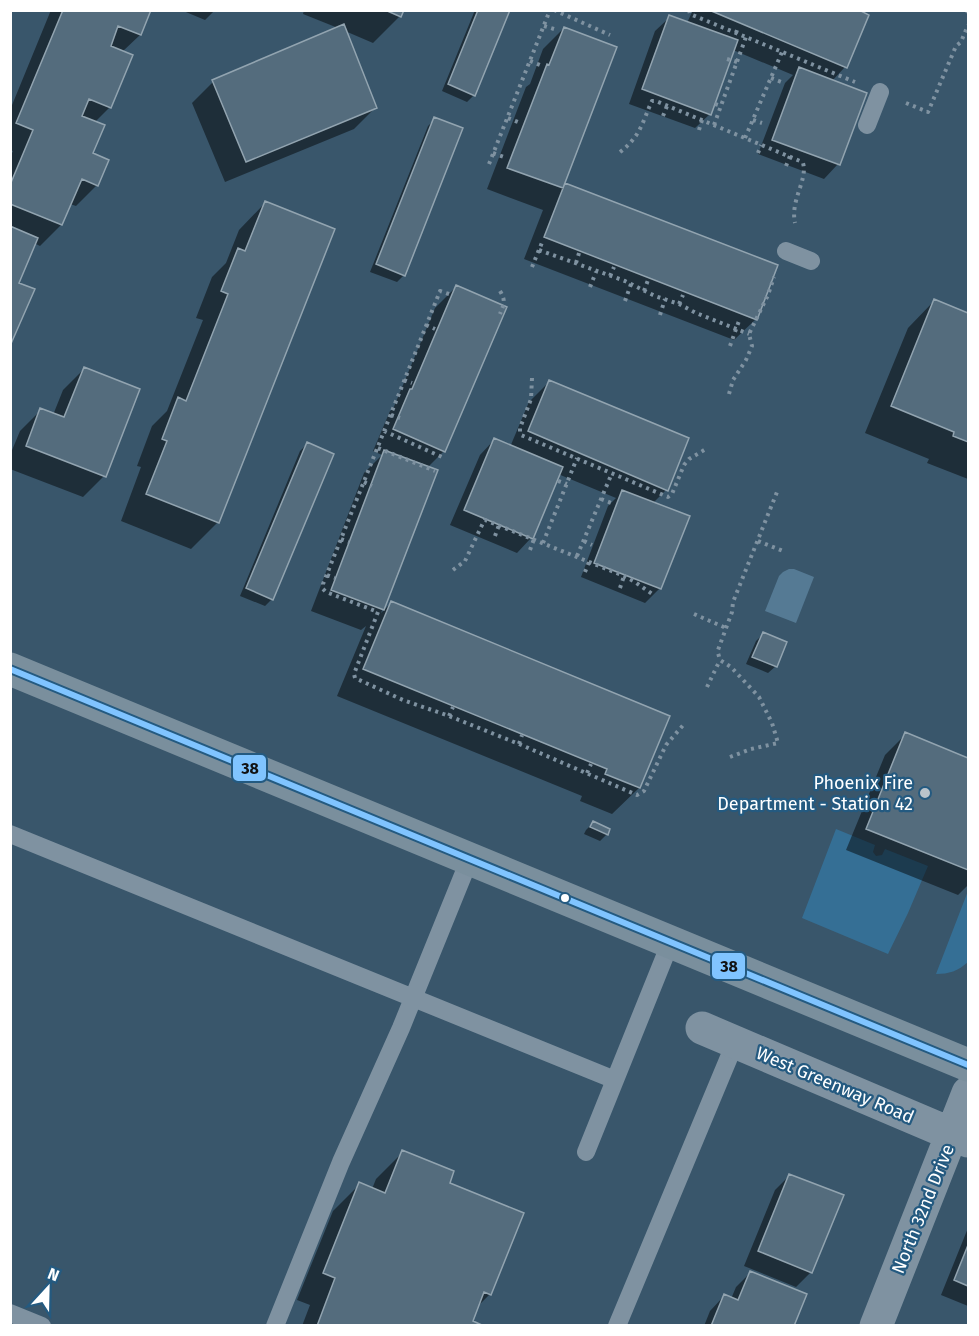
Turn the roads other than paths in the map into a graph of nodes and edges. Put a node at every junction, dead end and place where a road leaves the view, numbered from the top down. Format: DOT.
graph roads {
  1 [pos="880,92"];
  2 [pos="867,125"];
  3 [pos="786,251"];
  4 [pos="811,261"];
  5 [pos="10,669"];
  6 [pos="10,834"];
  7 [pos="470,858"];
  8 [pos="671,941"];
  9 [pos="413,999"];
  10 [pos="702,1028"];
  11 [pos="735,1043"];
  12 [pos="969,1065"];
  13 [pos="615,1080"];
  14 [pos="969,1093"];
  15 [pos="960,1138"];
  16 [pos="586,1152"];
  17 [pos="10,1313"];
  18 [pos="42,1326"];
  19 [pos="275,1326"];
  20 [pos="618,1326"];
  21 [pos="876,1326"];
  1 -- 2 [label="lane"];
  3 -- 4 [label="lane"];
  5 -- 7 [label="main road"];
  6 -- 9 [label="lane"];
  7 -- 8 [label="main road"];
  7 -- 9 [label="lane"];
  8 -- 12 [label="main road"];
  8 -- 13 [label="lane"];
  9 -- 13 [label="lane"];
  9 -- 19 [label="lane"];
  10 -- 11 [label="street, West Greenway Road"];
  11 -- 15 [label="street, West Greenway Road"];
  11 -- 20 [label="lane"];
  13 -- 16 [label="lane"];
  14 -- 15 [label="street, North 32nd Drive"];
  15 -- 21 [label="street, North 32nd Drive"];
  17 -- 18 [label="lane"];
}
